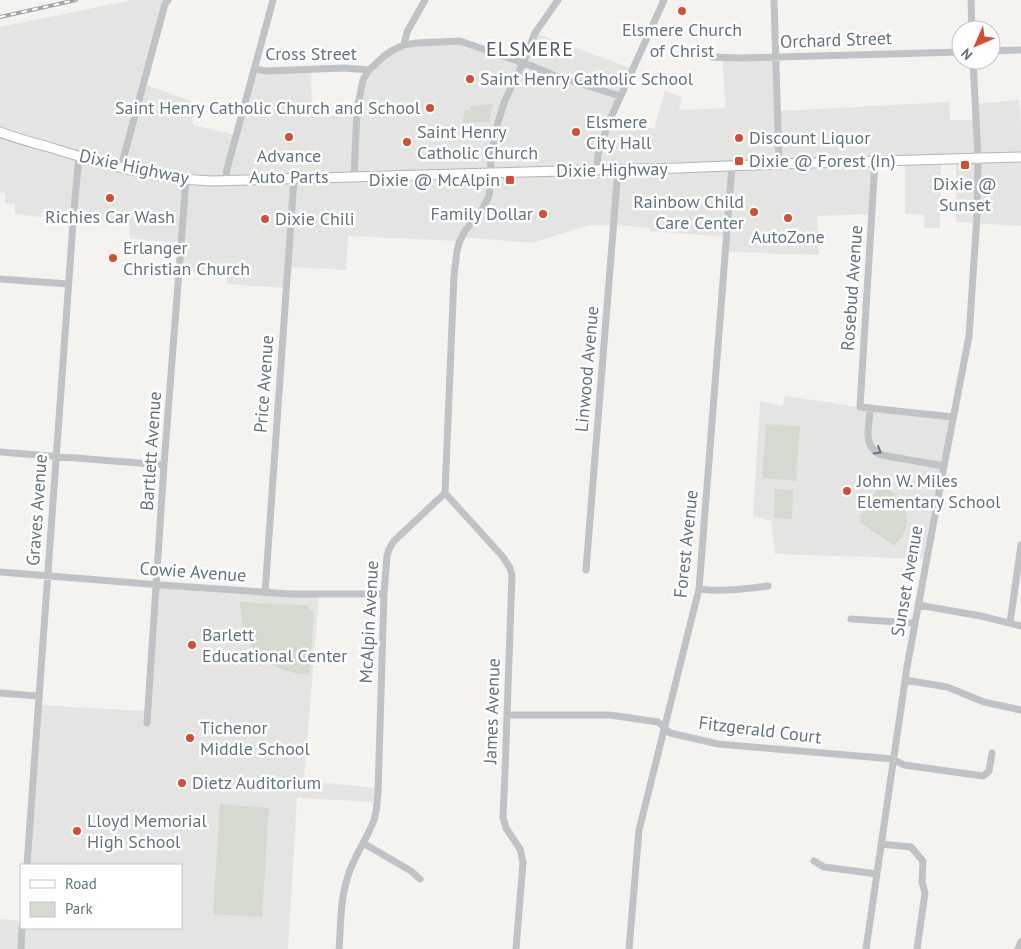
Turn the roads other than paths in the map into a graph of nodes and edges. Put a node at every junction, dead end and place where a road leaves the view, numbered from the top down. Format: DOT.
graph roads {
  1 [pos="168,0"];
  2 [pos="274,0"];
  3 [pos="425,0"];
  4 [pos="558,0"];
  5 [pos="664,0"];
  6 [pos="774,0"];
  7 [pos="971,0"];
  8 [pos="972,20"];
  9 [pos="404,45"];
  10 [pos="1021,50"];
  11 [pos="1001,51"];
  12 [pos="951,52"];
  13 [pos="712,57"];
  14 [pos="776,57"];
  15 [pos="523,63"];
  16 [pos="255,69"];
  17 [pos="369,70"];
  18 [pos="974,70"];
  19 [pos="620,96"];
  20 [pos="0,132"];
  21 [pos="79,157"];
  22 [pos="1021,157"];
  23 [pos="978,158"];
  24 [pos="875,161"];
  25 [pos="779,164"];
  26 [pos="732,166"];
  27 [pos="121,167"];
  28 [pos="618,169"];
  29 [pos="597,170"];
  30 [pos="490,173"];
  31 [pos="354,177"];
  32 [pos="294,179"];
  33 [pos="186,180"];
  34 [pos="225,181"];
  35 [pos="0,278"];
  36 [pos="68,284"];
  37 [pos="870,408"];
  38 [pos="953,416"];
  39 [pos="0,452"];
  40 [pos="56,456"];
  41 [pos="164,464"];
  42 [pos="944,466"];
  43 [pos="445,493"];
  44 [pos="1021,545"];
  45 [pos="586,570"];
  46 [pos="0,572"];
  47 [pos="47,576"];
  48 [pos="156,585"];
  49 [pos="768,586"];
  50 [pos="699,589"];
  51 [pos="265,593"];
  52 [pos="384,594"];
  53 [pos="918,605"];
  54 [pos="851,619"];
  55 [pos="915,623"];
  56 [pos="1010,623"];
  57 [pos="1021,626"];
  58 [pos="905,680"];
  59 [pos="0,693"];
  60 [pos="38,696"];
  61 [pos="1021,710"];
  62 [pos="507,715"];
  63 [pos="147,723"];
  64 [pos="665,728"];
  65 [pos="992,753"];
  66 [pos="893,759"];
  67 [pos="363,842"];
  68 [pos="881,844"];
  69 [pos="814,861"];
  70 [pos="27,864"];
  71 [pos="877,874"];
  72 [pos="420,879"];
  73 [pos="22,929"];
  74 [pos="1021,942"];
  75 [pos="21,949"];
  76 [pos="340,949"];
  77 [pos="516,949"];
  78 [pos="629,949"];
  79 [pos="866,949"];
  80 [pos="917,949"];
  81 [pos="1018,949"];
  1 -- 27 [label="street"];
  2 -- 16 [label="street"];
  3 -- 9 [label="street"];
  4 -- 15 [label="street"];
  5 -- 19 [label="street"];
  6 -- 14 [label="street"];
  7 -- 8 [label="street"];
  9 -- 15 [label="street, Cross Street"];
  9 -- 17 [label="street, Cross Street"];
  10 -- 11 [label="street"];
  12 -- 14 [label="street, Orchard Street"];
  13 -- 14 [label="street, Orchard Street"];
  14 -- 25 [label="street"];
  15 -- 19 [label="street, Cross Street"];
  15 -- 30 [label="street"];
  16 -- 17 [label="street, Cross Street"];
  16 -- 34 [label="street"];
  17 -- 31 [label="street"];
  18 -- 23 [label="street, Sunset Avenue"];
  19 -- 29 [label="street"];
  20 -- 21 [label="main road, Dixie Highway"];
  21 -- 27 [label="main road, Dixie Highway"];
  21 -- 36 [label="street, Graves Avenue"];
  22 -- 23 [label="main road, Dixie Highway"];
  23 -- 24 [label="main road, Dixie Highway"];
  23 -- 38 [label="street, Sunset Avenue"];
  24 -- 25 [label="main road, Dixie Highway"];
  24 -- 37 [label="street, Rosebud Avenue"];
  25 -- 26 [label="main road, Dixie Highway"];
  26 -- 28 [label="main road, Dixie Highway"];
  26 -- 50 [label="street, Forest Avenue"];
  27 -- 33 [label="main road, Dixie Highway"];
  28 -- 29 [label="main road, Dixie Highway"];
  28 -- 45 [label="street, Linwood Avenue"];
  29 -- 30 [label="main road, Dixie Highway"];
  30 -- 31 [label="main road, Dixie Highway"];
  30 -- 43 [label="street"];
  31 -- 32 [label="main road, Dixie Highway"];
  32 -- 34 [label="main road, Dixie Highway"];
  32 -- 51 [label="street, Price Avenue"];
  33 -- 34 [label="main road, Dixie Highway"];
  33 -- 41 [label="street, Bartlett Avenue"];
  35 -- 36 [label="street"];
  36 -- 40 [label="street, Graves Avenue"];
  37 -- 38 [label="street"];
  37 -- 42 [label="street, one-way"];
  38 -- 42 [label="street, Sunset Avenue"];
  39 -- 40 [label="street"];
  40 -- 41 [label="street"];
  40 -- 47 [label="street, Graves Avenue"];
  41 -- 48 [label="street, Bartlett Avenue"];
  42 -- 53 [label="street, Sunset Avenue"];
  43 -- 52 [label="street, McAlpin Avenue"];
  43 -- 62 [label="street, James Avenue"];
  44 -- 56 [label="street"];
  46 -- 47 [label="street, Cowie Avenue"];
  47 -- 48 [label="street, Cowie Avenue"];
  47 -- 60 [label="street, Graves Avenue"];
  48 -- 51 [label="street, Cowie Avenue"];
  48 -- 63 [label="street, Bartlett Avenue"];
  49 -- 50 [label="street"];
  50 -- 64 [label="street, Forest Avenue"];
  51 -- 52 [label="street, Cowie Avenue"];
  52 -- 67 [label="street, McAlpin Avenue"];
  53 -- 55 [label="street, Sunset Avenue"];
  53 -- 56 [label="street"];
  54 -- 55 [label="street"];
  55 -- 58 [label="street, Sunset Avenue"];
  56 -- 57 [label="street"];
  58 -- 61 [label="street"];
  58 -- 66 [label="street, Sunset Avenue"];
  59 -- 60 [label="street"];
  60 -- 70 [label="street, Graves Avenue"];
  62 -- 64 [label="street, Fitzgerald Court"];
  62 -- 77 [label="street, James Avenue"];
  64 -- 66 [label="street, Fitzgerald Court"];
  64 -- 78 [label="street, Forest Avenue"];
  65 -- 66 [label="street, Fitzgerald Court"];
  66 -- 68 [label="street, Sunset Avenue"];
  67 -- 72 [label="street"];
  67 -- 76 [label="street, McAlpin Avenue"];
  68 -- 71 [label="street, Sunset Avenue"];
  68 -- 80 [label="street"];
  69 -- 71 [label="street"];
  71 -- 79 [label="street, Sunset Avenue"];
  73 -- 75 [label="street"];
  74 -- 81 [label="street"];
}
